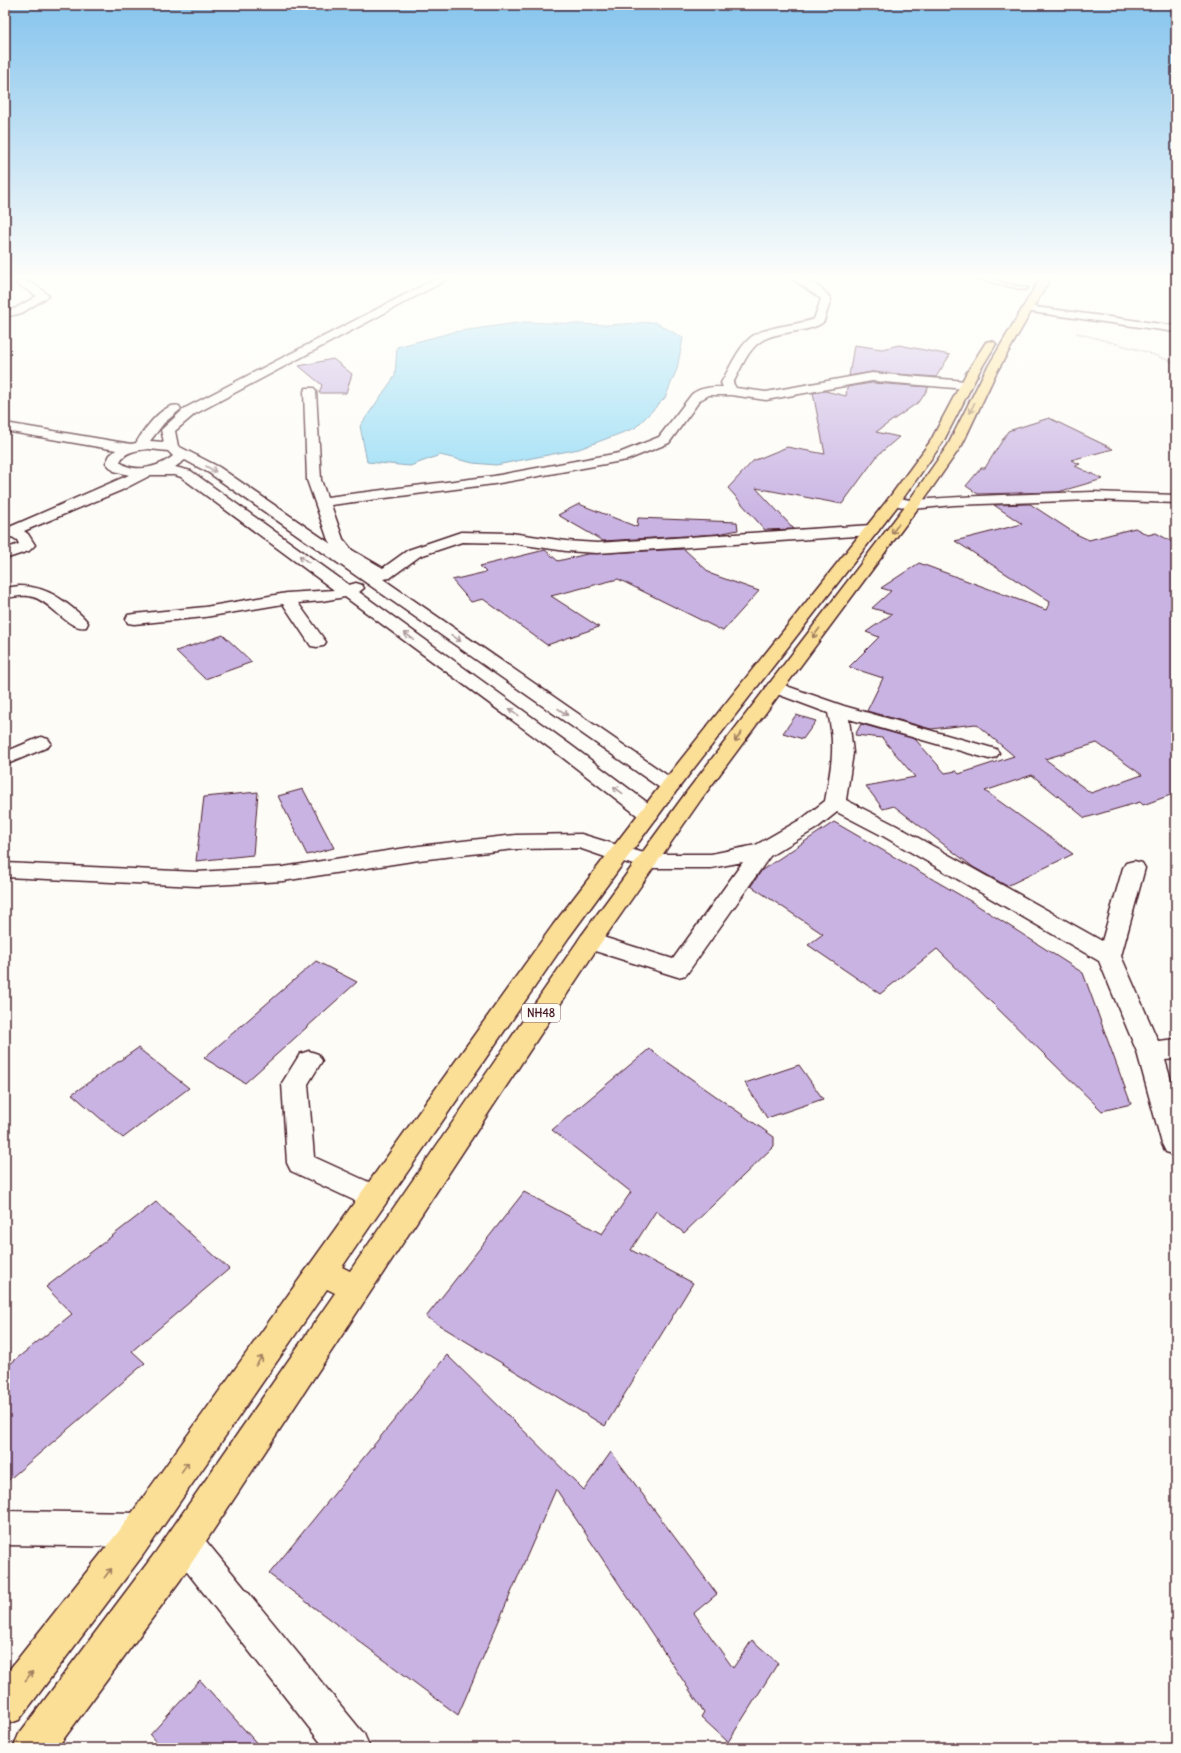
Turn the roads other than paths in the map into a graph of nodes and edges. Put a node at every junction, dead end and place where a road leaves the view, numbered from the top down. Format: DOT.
graph roads {
  1 [pos="271,359"];
  2 [pos="290,359"];
  3 [pos="742,359"];
  4 [pos="983,359"];
  5 [pos="997,359"];
  6 [pos="966,385"];
  7 [pos="310,391"];
  8 [pos="731,391"];
  9 [pos="5,427"];
  10 [pos="136,447"];
  11 [pos="174,449"];
  12 [pos="121,469"];
  13 [pos="149,471"];
  14 [pos="1175,500"];
  15 [pos="322,502"];
  16 [pos="904,503"];
  17 [pos="8,529"];
  18 [pos="871,530"];
  19 [pos="5,554"];
  20 [pos="847,577"];
  21 [pos="378,578"];
  22 [pos="349,591"];
  23 [pos="5,593"];
  24 [pos="288,598"];
  25 [pos="134,619"];
  26 [pos="80,623"];
  27 [pos="317,642"];
  28 [pos="775,687"];
  29 [pos="836,710"];
  30 [pos="40,742"];
  31 [pos="989,753"];
  32 [pos="5,759"];
  33 [pos="670,786"];
  34 [pos="836,803"];
  35 [pos="649,814"];
  36 [pos="762,851"];
  37 [pos="619,854"];
  38 [pos="647,861"];
  39 [pos="1134,868"];
  40 [pos="5,870"];
  41 [pos="590,941"];
  42 [pos="1109,956"];
  43 [pos="1176,1049"];
  44 [pos="1150,1052"];
  45 [pos="309,1061"];
  46 [pos="1176,1144"];
  47 [pos="374,1197"];
  48 [pos="322,1272"];
  49 [pos="356,1288"];
  50 [pos="5,1528"];
  51 [pos="140,1530"];
  52 [pos="185,1542"];
  53 [pos="5,1706"];
  54 [pos="33,1748"];
  55 [pos="350,1748"];
  1 -- 10 [label="street"];
  2 -- 11 [label="street"];
  3 -- 8 [label="street"];
  4 -- 6 [label="highway, NH48"];
  5 -- 16 [label="highway, NH48, one-way"];
  6 -- 8 [label="street"];
  6 -- 16 [label="highway, NH48"];
  7 -- 15 [label="street"];
  8 -- 15 [label="street"];
  9 -- 10 [label="street"];
  10 -- 11 [label="street"];
  10 -- 12 [label="street"];
  11 -- 13 [label="street"];
  11 -- 21 [label="street, one-way"];
  12 -- 13 [label="street"];
  12 -- 17 [label="street"];
  13 -- 17 [label="street"];
  22 -- 13 [label="street, one-way"];
  14 -- 16 [label="street"];
  15 -- 21 [label="street"];
  16 -- 18 [label="highway, NH48"];
  16 -- 20 [label="highway, NH48, one-way"];
  17 -- 19 [label="street"];
  18 -- 20 [label="highway, NH48"];
  18 -- 21 [label="street"];
  20 -- 28 [label="highway, NH48, one-way"];
  20 -- 33 [label="highway, NH48"];
  21 -- 22 [label="street"];
  21 -- 33 [label="street, one-way"];
  22 -- 24 [label="street"];
  35 -- 22 [label="street, one-way"];
  23 -- 26 [label="street"];
  24 -- 25 [label="street"];
  24 -- 27 [label="street"];
  28 -- 29 [label="street"];
  28 -- 38 [label="highway, NH48, one-way"];
  29 -- 31 [label="street"];
  29 -- 34 [label="street"];
  30 -- 32 [label="street"];
  33 -- 35 [label="highway, NH48"];
  34 -- 36 [label="street"];
  34 -- 42 [label="street"];
  35 -- 37 [label="highway, NH48"];
  36 -- 38 [label="street"];
  36 -- 41 [label="street"];
  37 -- 38 [label="street"];
  37 -- 40 [label="street"];
  37 -- 47 [label="highway, NH48"];
  38 -- 41 [label="highway, NH48"];
  39 -- 42 [label="street"];
  41 -- 49 [label="highway, NH48"];
  42 -- 44 [label="street"];
  43 -- 44 [label="street"];
  44 -- 46 [label="street"];
  45 -- 47 [label="street"];
  47 -- 48 [label="highway, NH48"];
  48 -- 49 [label="highway"];
  51 -- 48 [label="highway, NH48, one-way"];
  49 -- 52 [label="highway, NH48"];
  50 -- 51 [label="street"];
  53 -- 51 [label="highway, NH48, one-way"];
  52 -- 54 [label="highway, NH48"];
  52 -- 55 [label="street"];
}
